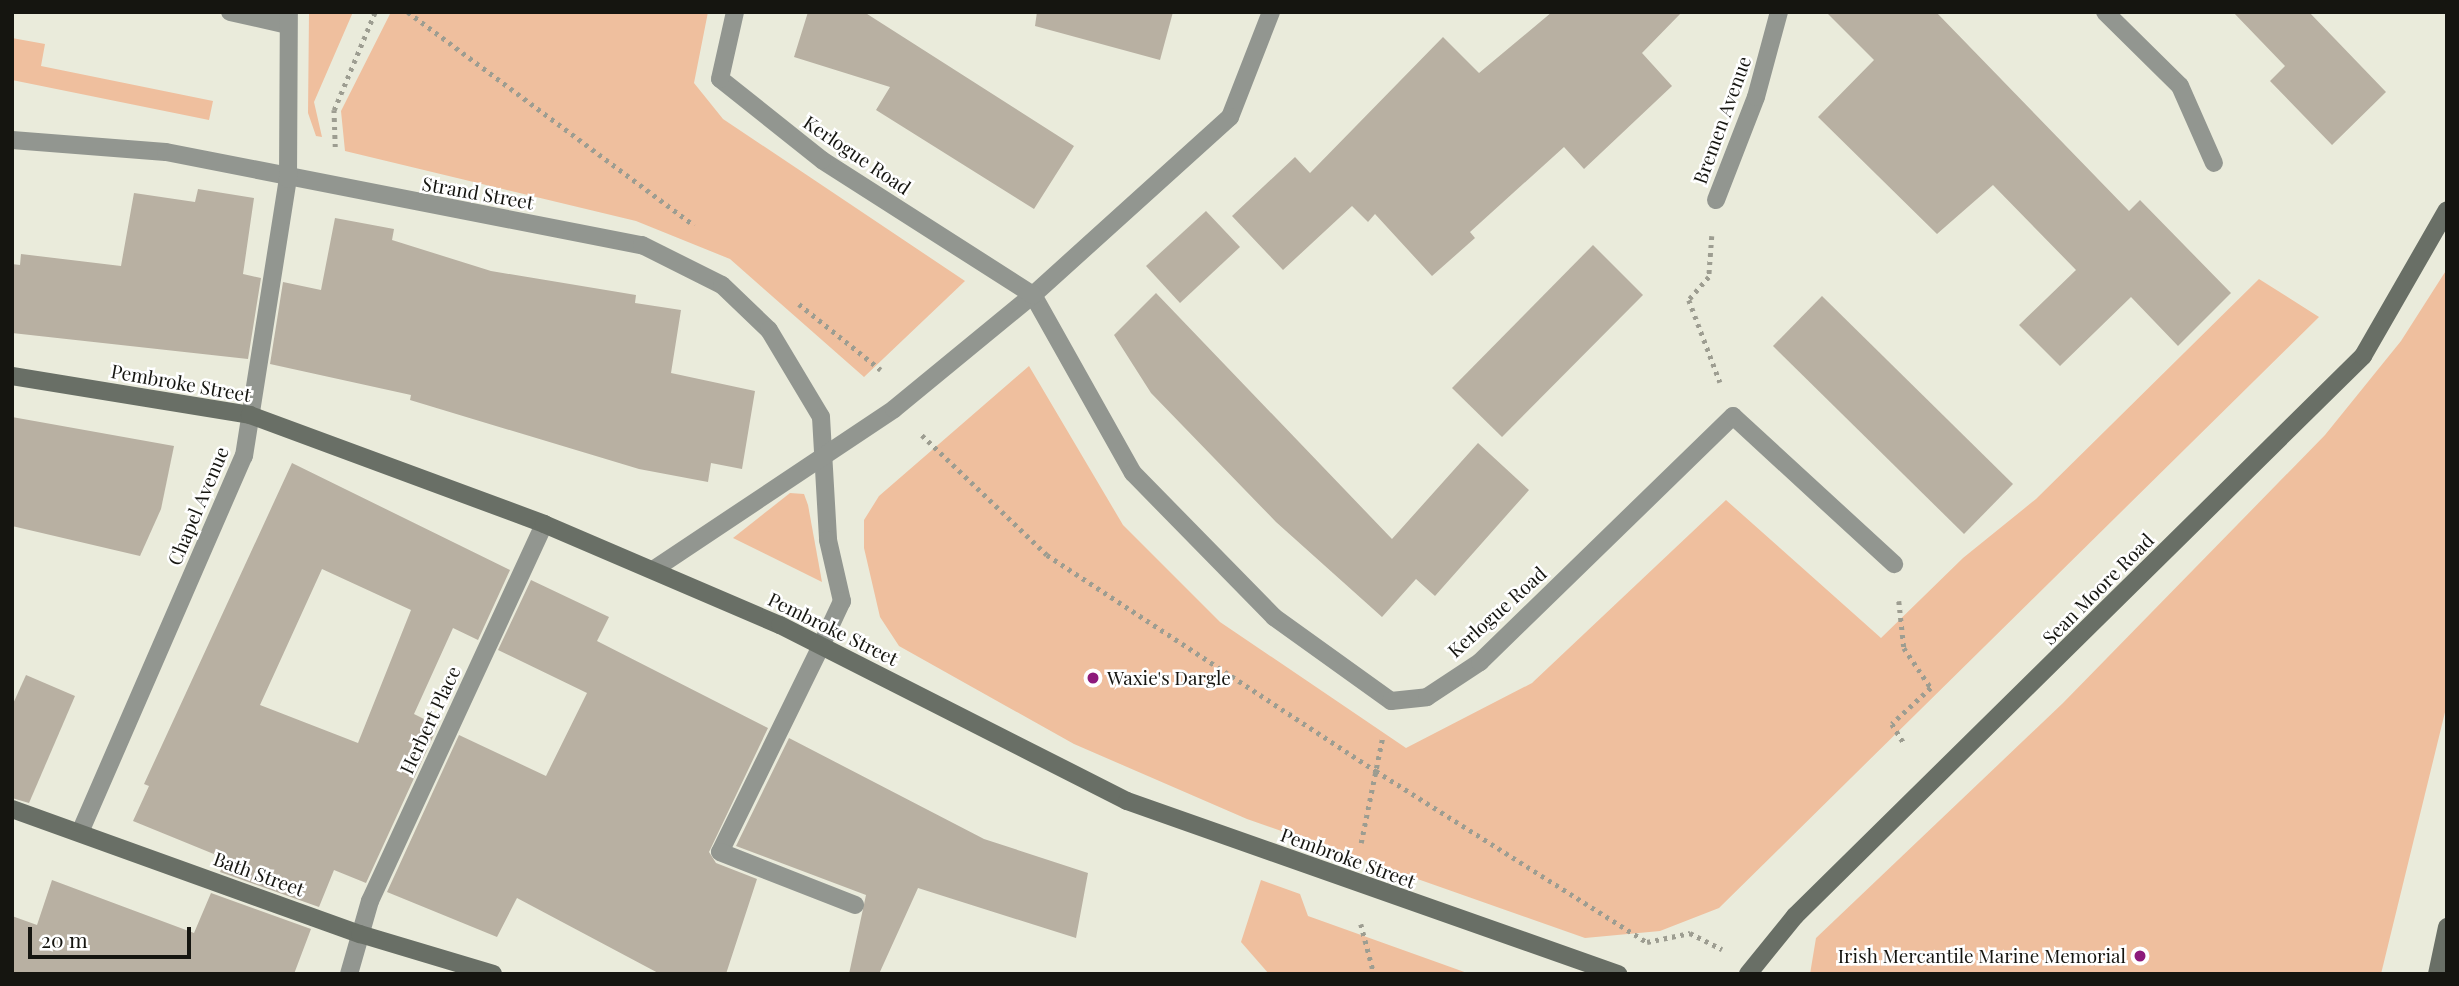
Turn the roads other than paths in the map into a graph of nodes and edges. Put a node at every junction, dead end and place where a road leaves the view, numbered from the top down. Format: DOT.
graph roads {
  1 [pos="230,12"];
  2 [pos="735,12"];
  3 [pos="1271,12"];
  4 [pos="1779,12"];
  5 [pos="2105,12"];
  6 [pos="288,19"];
  7 [pos="12,140"];
  8 [pos="2214,163"];
  9 [pos="288,179"];
  10 [pos="1716,201"];
  11 [pos="2447,210"];
  12 [pos="1034,295"];
  13 [pos="12,376"];
  14 [pos="250,415"];
  15 [pos="827,457"];
  16 [pos="544,524"];
  17 [pos="1894,564"];
  18 [pos="656,568"];
  19 [pos="821,646"];
  20 [pos="12,809"];
  21 [pos="81,830"];
  22 [pos="855,905"];
  23 [pos="2447,928"];
  24 [pos="360,934"];
  25 [pos="1750,969"];
  26 [pos="349,974"];
  27 [pos="493,974"];
  28 [pos="1618,974"];
  29 [pos="2437,974"];
  1 -- 6 [label="street"];
  2 -- 12 [label="street, Kerlogue Road"];
  3 -- 12 [label="street"];
  4 -- 10 [label="street, Bremen Avenue"];
  5 -- 8 [label="street"];
  6 -- 9 [label="street, Chapel Avenue"];
  7 -- 9 [label="street, Strand Street"];
  9 -- 14 [label="street, Chapel Avenue"];
  9 -- 15 [label="street, Strand Street"];
  11 -- 25 [label="main road, Sean Moore Road"];
  12 -- 15 [label="street"];
  12 -- 17 [label="street, Kerlogue Road"];
  13 -- 14 [label="main road, Pembroke Street"];
  14 -- 16 [label="main road, Pembroke Street"];
  14 -- 21 [label="street, Chapel Avenue"];
  15 -- 18 [label="street"];
  15 -- 19 [label="street"];
  16 -- 18 [label="main road, Pembroke Street"];
  16 -- 24 [label="street, Herbert Place"];
  18 -- 19 [label="main road, Pembroke Street"];
  19 -- 22 [label="street"];
  19 -- 28 [label="main road, Pembroke Street"];
  20 -- 21 [label="main road, Bath Street"];
  21 -- 24 [label="main road, Bath Street"];
  23 -- 29 [label="main road"];
  24 -- 26 [label="street, Herbert Place"];
  24 -- 27 [label="main road, Bath Street"];
}
